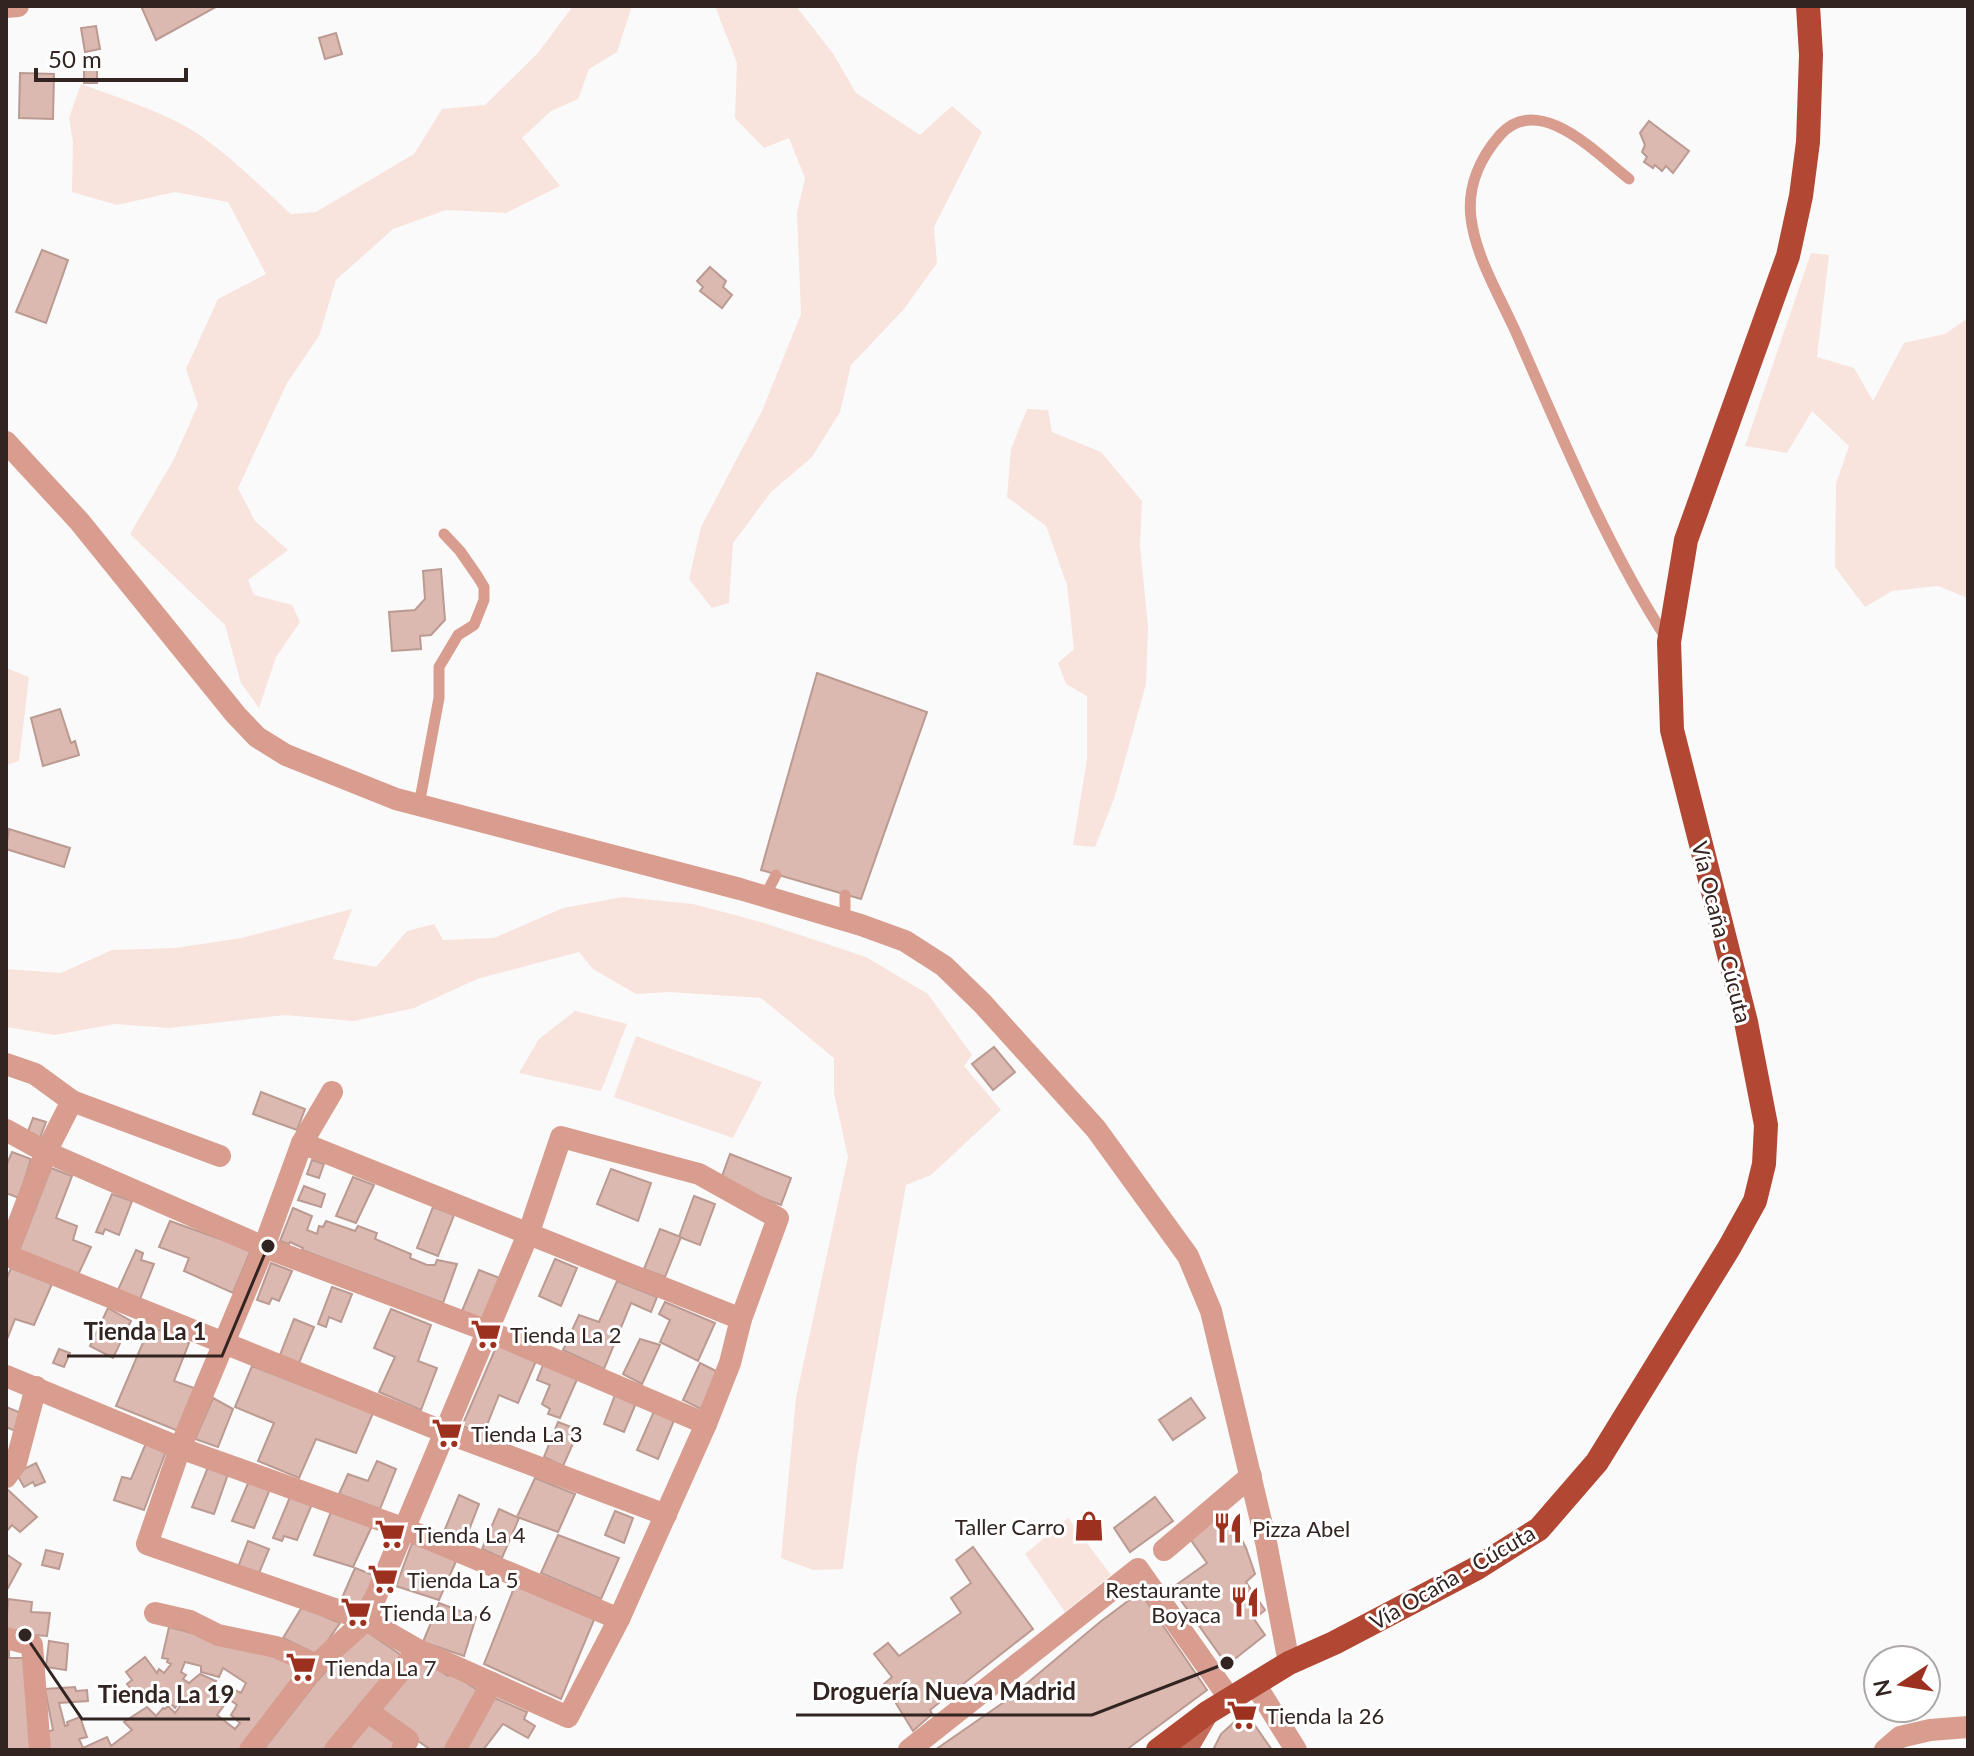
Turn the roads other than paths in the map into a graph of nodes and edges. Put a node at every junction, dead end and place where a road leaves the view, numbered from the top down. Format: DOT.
graph roads {
  1 [pos="18,6"];
  2 [pos="1808,6"];
  3 [pos="6,7"];
  4 [pos="1629,179"];
  5 [pos="6,442"];
  6 [pos="444,534"];
  7 [pos="1669,642"];
  8 [pos="419,805"];
  9 [pos="776,875"];
  10 [pos="845,895"];
  11 [pos="765,896"];
  12 [pos="845,920"];
  13 [pos="6,1064"];
  14 [pos="332,1092"];
  15 [pos="72,1101"];
  16 [pos="6,1130"];
  17 [pos="302,1143"];
  18 [pos="46,1152"];
  19 [pos="220,1156"];
  20 [pos="529,1232"];
  21 [pos="264,1247"];
  22 [pos="6,1255"];
  23 [pos="741,1319"];
  24 [pos="488,1331"];
  25 [pos="226,1343"];
  26 [pos="6,1376"];
  27 [pos="36,1387"];
  28 [pos="706,1424"];
  29 [pos="444,1432"];
  30 [pos="180,1448"];
  31 [pos="1251,1476"];
  32 [pos="6,1477"];
  33 [pos="666,1515"];
  34 [pos="403,1528"];
  35 [pos="1164,1550"];
  36 [pos="155,1613"];
  37 [pos="619,1619"];
  38 [pos="366,1620"];
  39 [pos="6,1638"];
  40 [pos="418,1650"];
  41 [pos="1289,1663"];
  42 [pos="316,1665"];
  43 [pos="492,1683"];
  44 [pos="1255,1684"];
  45 [pos="1230,1699"];
  46 [pos="367,1711"];
  47 [pos="1207,1713"];
  48 [pos="1968,1727"];
  49 [pos="40,1750"];
  50 [pos="250,1750"];
  51 [pos="335,1750"];
  52 [pos="402,1750"];
  53 [pos="455,1750"];
  54 [pos="909,1750"];
  55 [pos="1158,1750"];
  56 [pos="1185,1750"];
  57 [pos="1296,1750"];
  58 [pos="1885,1750"];
  1 -- 3 [label="street"];
  2 -- 7 [label="main road, Vía Ocaña - Cúcuta"];
  4 -- 7 [label="lane"];
  5 -- 8 [label="street"];
  6 -- 8 [label="lane"];
  7 -- 41 [label="main road, Vía Ocaña - Cúcuta"];
  8 -- 11 [label="street"];
  9 -- 11 [label="lane"];
  10 -- 12 [label="lane"];
  11 -- 12 [label="street"];
  12 -- 31 [label="street"];
  13 -- 15 [label="street"];
  14 -- 17 [label="street"];
  15 -- 18 [label="street"];
  15 -- 19 [label="street"];
  16 -- 18 [label="street"];
  17 -- 20 [label="street"];
  17 -- 21 [label="street"];
  18 -- 21 [label="street"];
  18 -- 22 [label="street"];
  20 -- 23 [label="street"];
  20 -- 23 [label="street"];
  20 -- 24 [label="street"];
  21 -- 24 [label="street"];
  21 -- 25 [label="street"];
  22 -- 25 [label="street"];
  23 -- 28 [label="street"];
  24 -- 28 [label="street"];
  24 -- 29 [label="street"];
  25 -- 29 [label="street"];
  25 -- 30 [label="street"];
  26 -- 27 [label="street"];
  27 -- 30 [label="street"];
  27 -- 32 [label="street"];
  28 -- 33 [label="street"];
  29 -- 33 [label="street"];
  29 -- 34 [label="street"];
  30 -- 34 [label="street"];
  30 -- 38 [label="street"];
  31 -- 35 [label="street"];
  31 -- 41 [label="street"];
  33 -- 37 [label="street"];
  34 -- 37 [label="street"];
  34 -- 38 [label="street"];
  36 -- 42 [label="street"];
  37 -- 43 [label="street"];
  38 -- 40 [label="street"];
  38 -- 42 [label="street"];
  39 -- 49 [label="street"];
  40 -- 43 [label="street"];
  40 -- 46 [label="street"];
  41 -- 44 [label="main road, Vía Ocaña - Cúcuta"];
  42 -- 50 [label="street"];
  43 -- 53 [label="street"];
  44 -- 45 [label="main road, Vía Ocaña - Cúcuta"];
  44 -- 57 [label="street"];
  45 -- 47 [label="main road, Vía Ocaña - Cúcuta"];
  45 -- 54 [label="street"];
  46 -- 51 [label="street"];
  46 -- 52 [label="street"];
  47 -- 55 [label="main road, Vía Ocaña - Cúcuta"];
  47 -- 56 [label="street"];
  48 -- 58 [label="street"];
}
